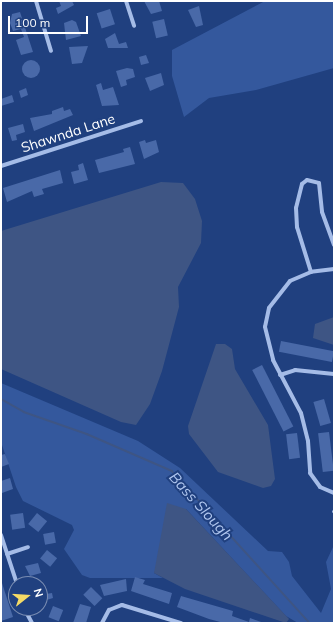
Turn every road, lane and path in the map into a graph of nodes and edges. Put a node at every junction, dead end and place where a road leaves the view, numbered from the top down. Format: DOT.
graph roads {
  1 [pos="36,1"];
  2 [pos="126,1"];
  3 [pos="134,26"];
  4 [pos="52,52"];
  5 [pos="142,121"];
  6 [pos="1,166"];
  7 [pos="334,245"];
  8 [pos="334,269"];
  9 [pos="311,272"];
  10 [pos="334,374"];
  11 [pos="280,375"];
  12 [pos="334,493"];
  13 [pos="1,535"];
  14 [pos="28,547"];
  15 [pos="7,554"];
  16 [pos="14,576"];
  17 [pos="172,621"];
  18 [pos="102,623"];
  19 [pos="182,623"];
  1 -- 4 [label="street"];
  2 -- 3 [label="street"];
  5 -- 6 [label="street, Shawnda Lane"];
  7 -- 9 [label="street"];
  8 -- 9 [label="street"];
  9 -- 11 [label="street"];
  10 -- 11 [label="street"];
  11 -- 12 [label="street"];
  13 -- 15 [label="street"];
  14 -- 15 [label="street"];
  15 -- 16 [label="street"];
  17 -- 18 [label="street"];
  17 -- 19 [label="street"];
}
